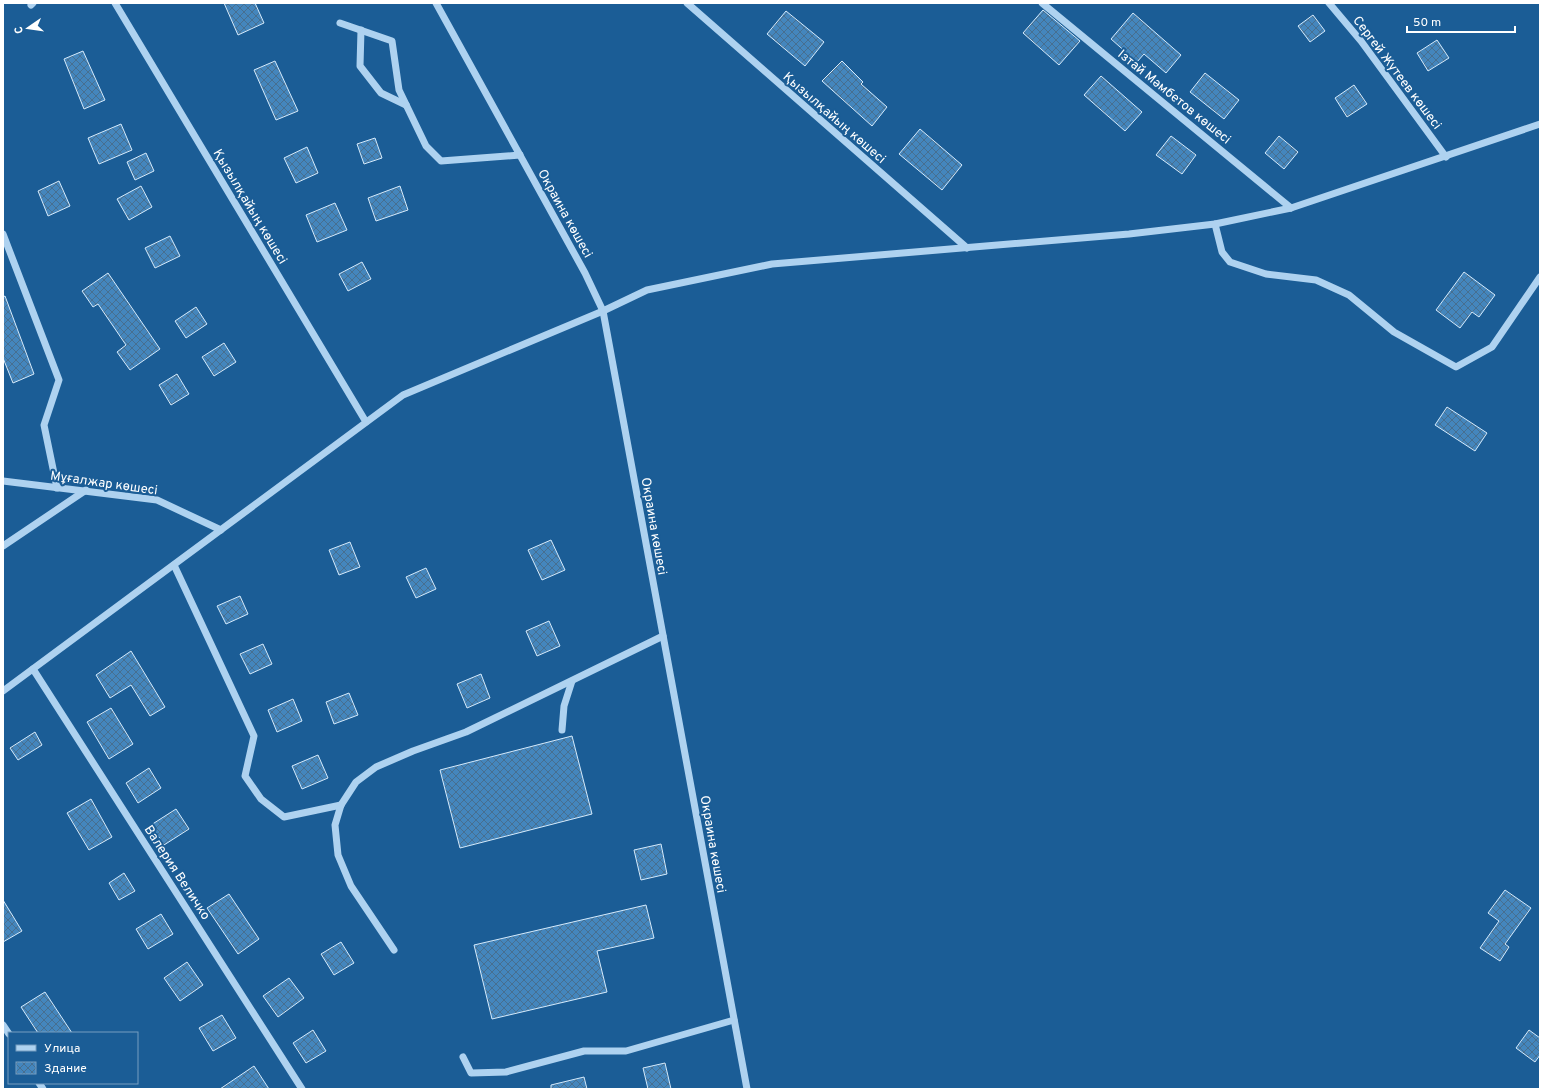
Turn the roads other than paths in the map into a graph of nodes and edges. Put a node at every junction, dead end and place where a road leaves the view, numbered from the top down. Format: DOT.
graph roads {
  1 [pos="115,3"];
  2 [pos="436,3"];
  3 [pos="687,3"];
  4 [pos="1042,3"];
  5 [pos="1329,3"];
  6 [pos="340,23"];
  7 [pos="361,30"];
  8 [pos="406,105"];
  9 [pos="1539,125"];
  10 [pos="520,155"];
  11 [pos="1446,157"];
  12 [pos="1291,208"];
  13 [pos="1215,224"];
  14 [pos="3,234"];
  15 [pos="967,248"];
  16 [pos="1540,277"];
  17 [pos="603,311"];
  18 [pos="366,422"];
  19 [pos="3,481"];
  20 [pos="57,488"];
  21 [pos="86,490"];
  22 [pos="220,530"];
  23 [pos="3,546"];
  24 [pos="174,565"];
  25 [pos="663,636"];
  26 [pos="33,669"];
  27 [pos="572,681"];
  28 [pos="3,691"];
  29 [pos="562,730"];
  30 [pos="341,805"];
  31 [pos="394,950"];
  32 [pos="734,1020"];
  33 [pos="464,1057"];
  34 [pos="302,1089"];
  35 [pos="747,1089"];
  1 -- 18 [label="street, Қызылқайың көшесі"];
  2 -- 10 [label="street, Окраина көшесі"];
  3 -- 15 [label="street, Қызылқайың көшесі"];
  4 -- 12 [label="street, Ізтай Мәмбетов көшесі"];
  5 -- 11 [label="street, Сергей Жутеев көшесі"];
  6 -- 7 [label="street"];
  7 -- 8 [label="street"];
  7 -- 8 [label="street"];
  8 -- 10 [label="street"];
  9 -- 11 [label="street"];
  10 -- 17 [label="street, Окраина көшесі"];
  11 -- 12 [label="street"];
  12 -- 13 [label="street"];
  13 -- 15 [label="street"];
  13 -- 16 [label="street"];
  14 -- 20 [label="street"];
  15 -- 17 [label="street"];
  17 -- 18 [label="street"];
  17 -- 25 [label="street, Окраина көшесі"];
  18 -- 22 [label="street"];
  19 -- 20 [label="street, Мұғалжар көшесі"];
  20 -- 21 [label="street, Мұғалжар көшесі"];
  21 -- 22 [label="street, Мұғалжар көшесі"];
  21 -- 23 [label="street"];
  22 -- 24 [label="street"];
  24 -- 26 [label="street"];
  24 -- 30 [label="street"];
  25 -- 27 [label="street"];
  25 -- 32 [label="street, Окраина көшесі"];
  26 -- 28 [label="street"];
  26 -- 34 [label="street, Валерия Величко"];
  27 -- 29 [label="street"];
  27 -- 30 [label="street"];
  30 -- 31 [label="street"];
  32 -- 33 [label="street"];
  32 -- 35 [label="street, Окраина көшесі"];
}
